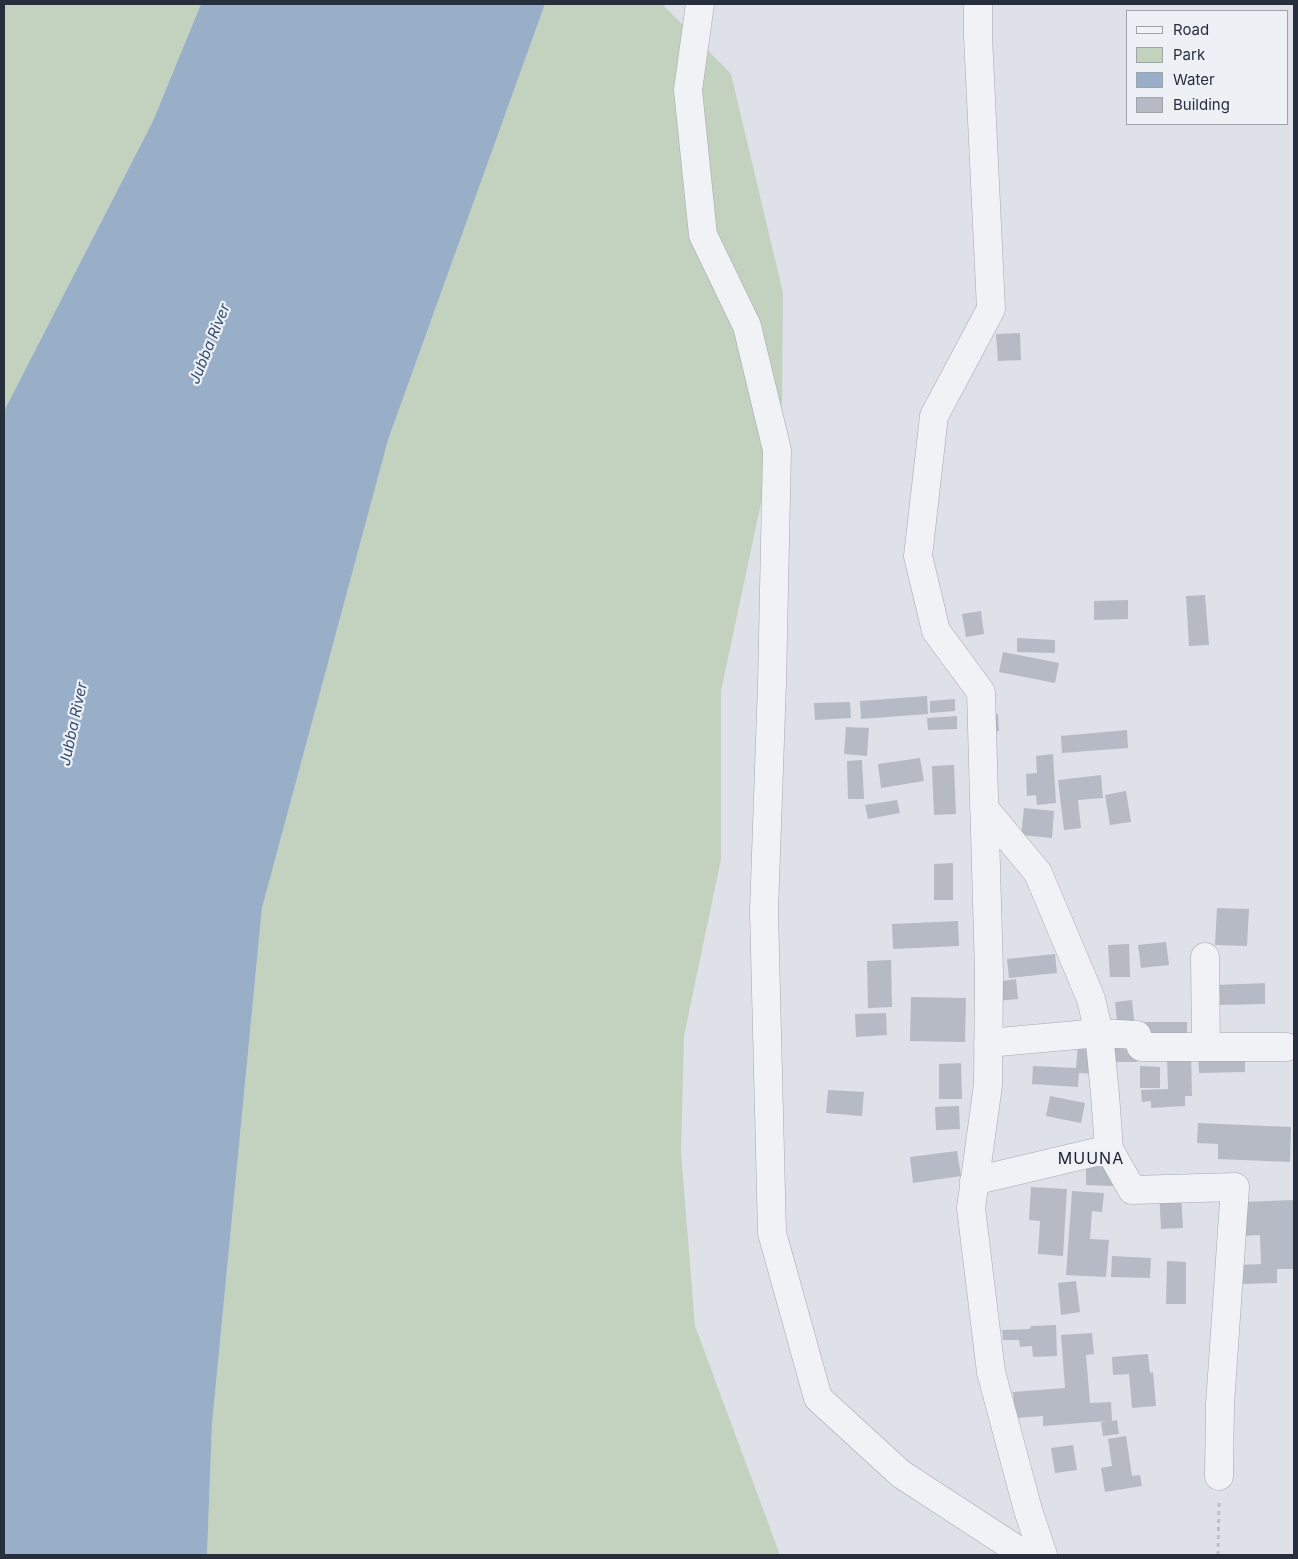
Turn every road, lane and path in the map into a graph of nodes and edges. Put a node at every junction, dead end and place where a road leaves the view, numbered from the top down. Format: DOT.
graph roads {
  1 [pos="700,4"];
  2 [pos="978,4"];
  3 [pos="984,808"];
  4 [pos="1205,957"];
  5 [pos="1099,1033"];
  6 [pos="988,1043"];
  7 [pos="1286,1047"];
  8 [pos="1206,1048"];
  9 [pos="1109,1150"];
  10 [pos="974,1181"];
  11 [pos="1219,1476"];
  12 [pos="1025,1555"];
  13 [pos="1043,1555"];
  14 [pos="1218,1555"];
  1 -- 12 [label="street"];
  2 -- 3 [label="street"];
  3 -- 5 [label="street"];
  3 -- 6 [label="street"];
  4 -- 8 [label="street"];
  5 -- 6 [label="street"];
  5 -- 8 [label="street"];
  5 -- 9 [label="street"];
  6 -- 10 [label="street"];
  7 -- 8 [label="street"];
  9 -- 10 [label="street"];
  9 -- 11 [label="street"];
  10 -- 13 [label="street"];
  11 -- 14 [label="path"];
}
